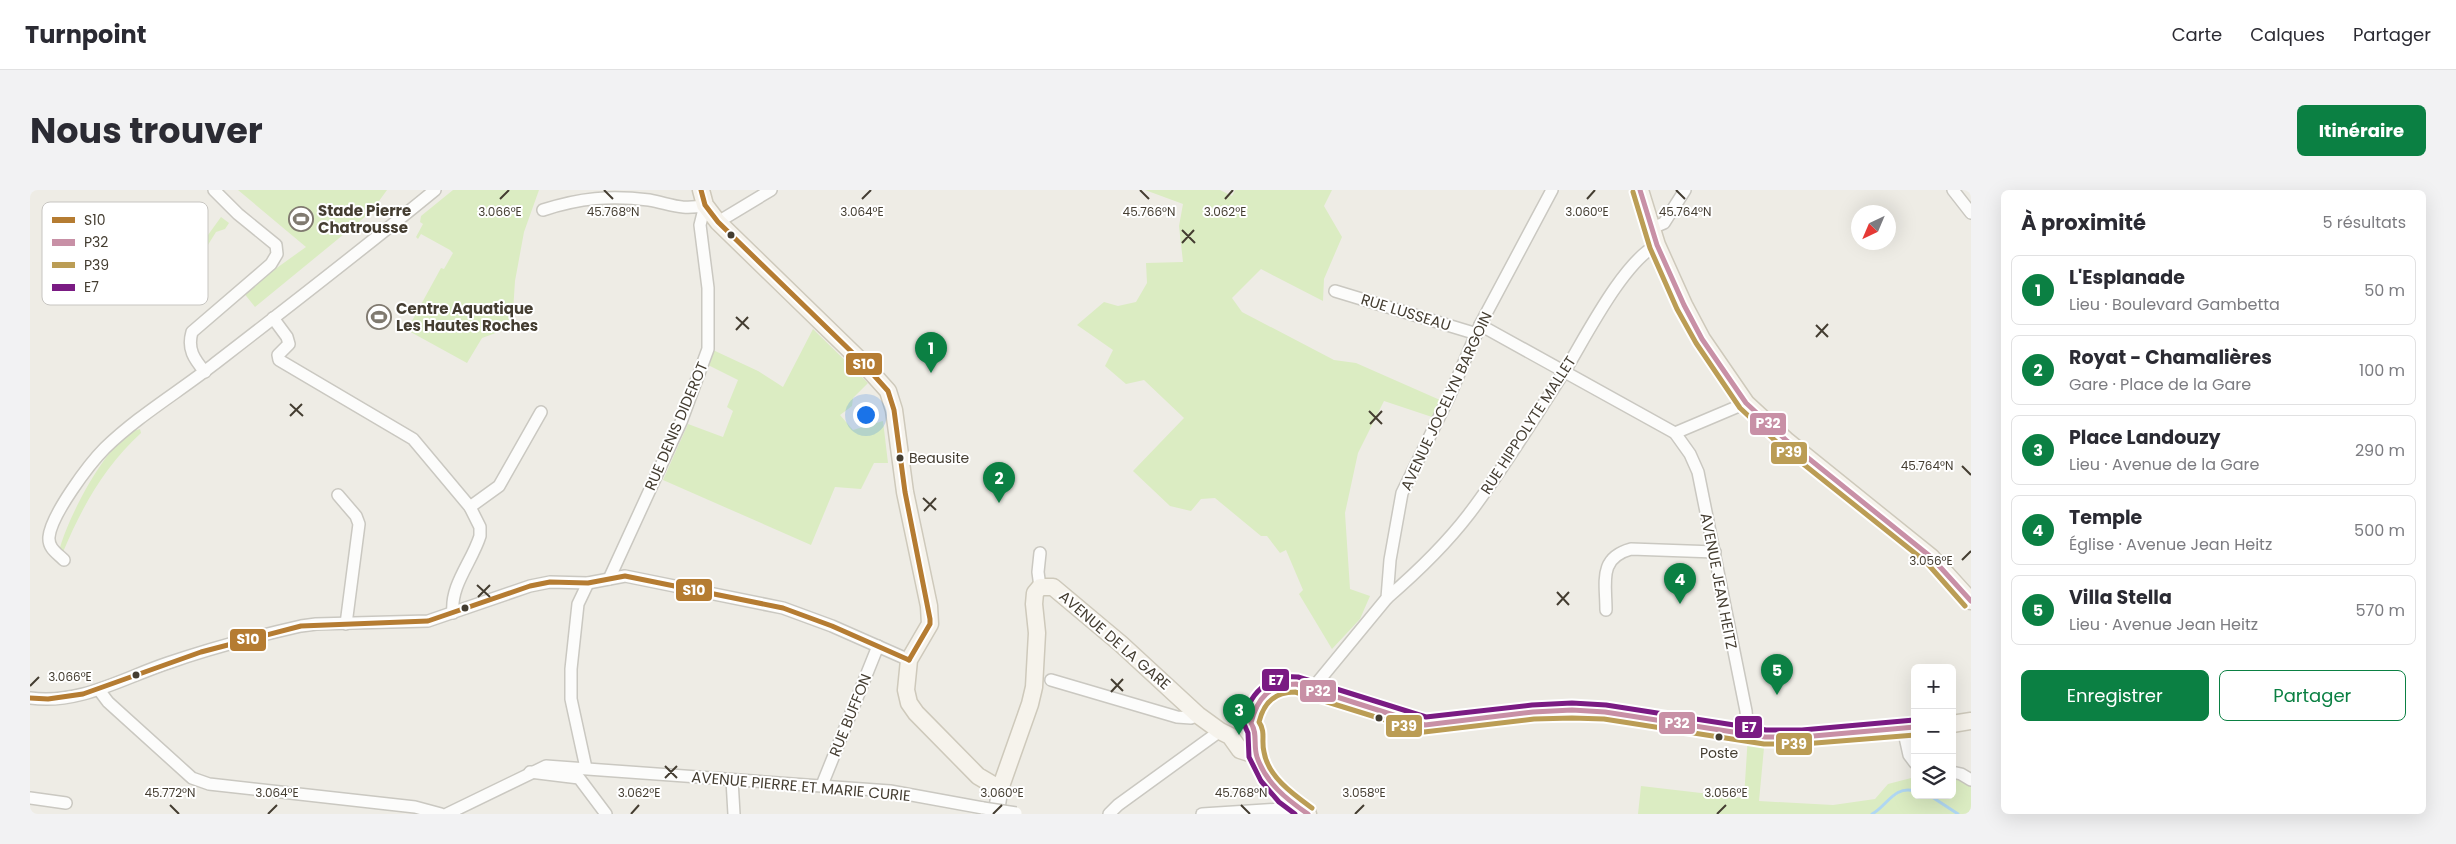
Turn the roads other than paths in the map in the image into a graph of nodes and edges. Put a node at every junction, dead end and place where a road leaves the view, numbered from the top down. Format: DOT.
graph roads {
  1 [pos="214,190"];
  2 [pos="436,190"];
  3 [pos="771,190"];
  4 [pos="1552,190"];
  5 [pos="1640,190"];
  6 [pos="1685,190"];
  7 [pos="1953,190"];
  8 [pos="703,198"];
  9 [pos="543,210"];
  10 [pos="1971,213"];
  11 [pos="718,222"];
  12 [pos="1652,228"];
  13 [pos="1657,245"];
  14 [pos="1335,290"];
  15 [pos="273,318"];
  16 [pos="1479,329"];
  17 [pos="1564,370"];
  18 [pos="204,372"];
  19 [pos="1746,403"];
  20 [pos="541,412"];
  21 [pos="1675,433"];
  22 [pos="338,495"];
  23 [pos="470,507"];
  24 [pos="1715,552"];
  25 [pos="1040,553"];
  26 [pos="64,560"];
  27 [pos="609,579"];
  28 [pos="588,583"];
  29 [pos="1040,587"];
  30 [pos="1387,598"];
  31 [pos="1971,601"];
  32 [pos="1606,610"];
  33 [pos="453,613"];
  34 [pos="346,624"];
  35 [pos="878,646"];
  36 [pos="909,660"];
  37 [pos="1051,680"];
  38 [pos="1312,689"];
  39 [pos="99,690"];
  40 [pos="30,698"];
  41 [pos="1198,715"];
  42 [pos="1971,721"];
  43 [pos="1956,723"];
  44 [pos="1909,728"];
  45 [pos="1256,731"];
  46 [pos="1225,734"];
  47 [pos="1748,735"];
  48 [pos="1256,755"];
  49 [pos="1911,758"];
  50 [pos="586,768"];
  51 [pos="530,772"];
  52 [pos="1956,773"];
  53 [pos="732,780"];
  54 [pos="1971,780"];
  55 [pos="822,785"];
  56 [pos="1000,789"];
  57 [pos="30,798"];
  58 [pos="66,803"];
  59 [pos="990,811"];
  60 [pos="1303,811"];
  61 [pos="1016,813"];
  62 [pos="441,814"];
  63 [pos="447,814"];
  64 [pos="606,814"];
  65 [pos="734,814"];
  66 [pos="1110,814"];
  67 [pos="1202,814"];
  1 -- 18 [label="street"];
  2 -- 15 [label="street"];
  3 -- 11 [label="street"];
  4 -- 16 [label="street, AVENUE JOCELYN BARGOIN"];
  5 -- 12 [label="main road"];
  6 -- 12 [label="street"];
  7 -- 10 [label="street"];
  8 -- 9 [label="street"];
  8 -- 11 [label="main road"];
  8 -- 27 [label="street, RUE DENIS DIDEROT"];
  11 -- 36 [label="main road"];
  12 -- 13 [label="main road"];
  13 -- 17 [label="street, RUE HIPPOLYTE MALLET"];
  13 -- 19 [label="main road"];
  14 -- 16 [label="street, RUE LUSSEAU"];
  15 -- 18 [label="street"];
  15 -- 23 [label="street"];
  16 -- 17 [label="street, AVENUE JEAN HEITZ"];
  16 -- 30 [label="street, AVENUE JOCELYN BARGOIN"];
  17 -- 21 [label="street, AVENUE JEAN HEITZ"];
  17 -- 30 [label="street, RUE HIPPOLYTE MALLET"];
  18 -- 26 [label="street"];
  19 -- 21 [label="street"];
  19 -- 31 [label="main road"];
  20 -- 23 [label="street"];
  21 -- 24 [label="street, AVENUE JEAN HEITZ"];
  22 -- 34 [label="street"];
  23 -- 33 [label="street"];
  24 -- 32 [label="street"];
  24 -- 47 [label="street, AVENUE JEAN HEITZ"];
  25 -- 29 [label="street"];
  27 -- 28 [label="street"];
  27 -- 35 [label="street"];
  28 -- 33 [label="street"];
  28 -- 50 [label="street"];
  29 -- 41 [label="main road, AVENUE DE LA GARE"];
  29 -- 56 [label="main road, AVENUE DE LA GARE"];
  30 -- 38 [label="street"];
  33 -- 34 [label="street"];
  34 -- 39 [label="street"];
  35 -- 36 [label="street"];
  35 -- 55 [label="street, RUE BUFFON"];
  36 -- 56 [label="main road"];
  37 -- 41 [label="street"];
  38 -- 45 [label="main road"];
  38 -- 47 [label="main road"];
  39 -- 40 [label="street"];
  39 -- 62 [label="street"];
  41 -- 46 [label="main road, AVENUE DE LA GARE"];
  42 -- 43 [label="main road"];
  44 -- 47 [label="main road"];
  44 -- 49 [label="street"];
  45 -- 46 [label="main road"];
  45 -- 48 [label="main road"];
  46 -- 48 [label="main road, AVENUE DE LA GARE"];
  46 -- 66 [label="street"];
  48 -- 60 [label="main road"];
  50 -- 51 [label="street, AVENUE PIERRE ET MARIE CURIE"];
  50 -- 53 [label="street, AVENUE PIERRE ET MARIE CURIE"];
  51 -- 63 [label="street, AVENUE PIERRE ET MARIE CURIE"];
  51 -- 64 [label="street"];
  52 -- 54 [label="street"];
  53 -- 55 [label="street, AVENUE PIERRE ET MARIE CURIE"];
  53 -- 65 [label="street"];
  55 -- 59 [label="street, AVENUE PIERRE ET MARIE CURIE"];
  56 -- 59 [label="street, AVENUE DE LA GARE"];
  57 -- 58 [label="street"];
  59 -- 61 [label="street, AVENUE PIERRE ET MARIE CURIE, bridge"];
  60 -- 67 [label="street"];
}
